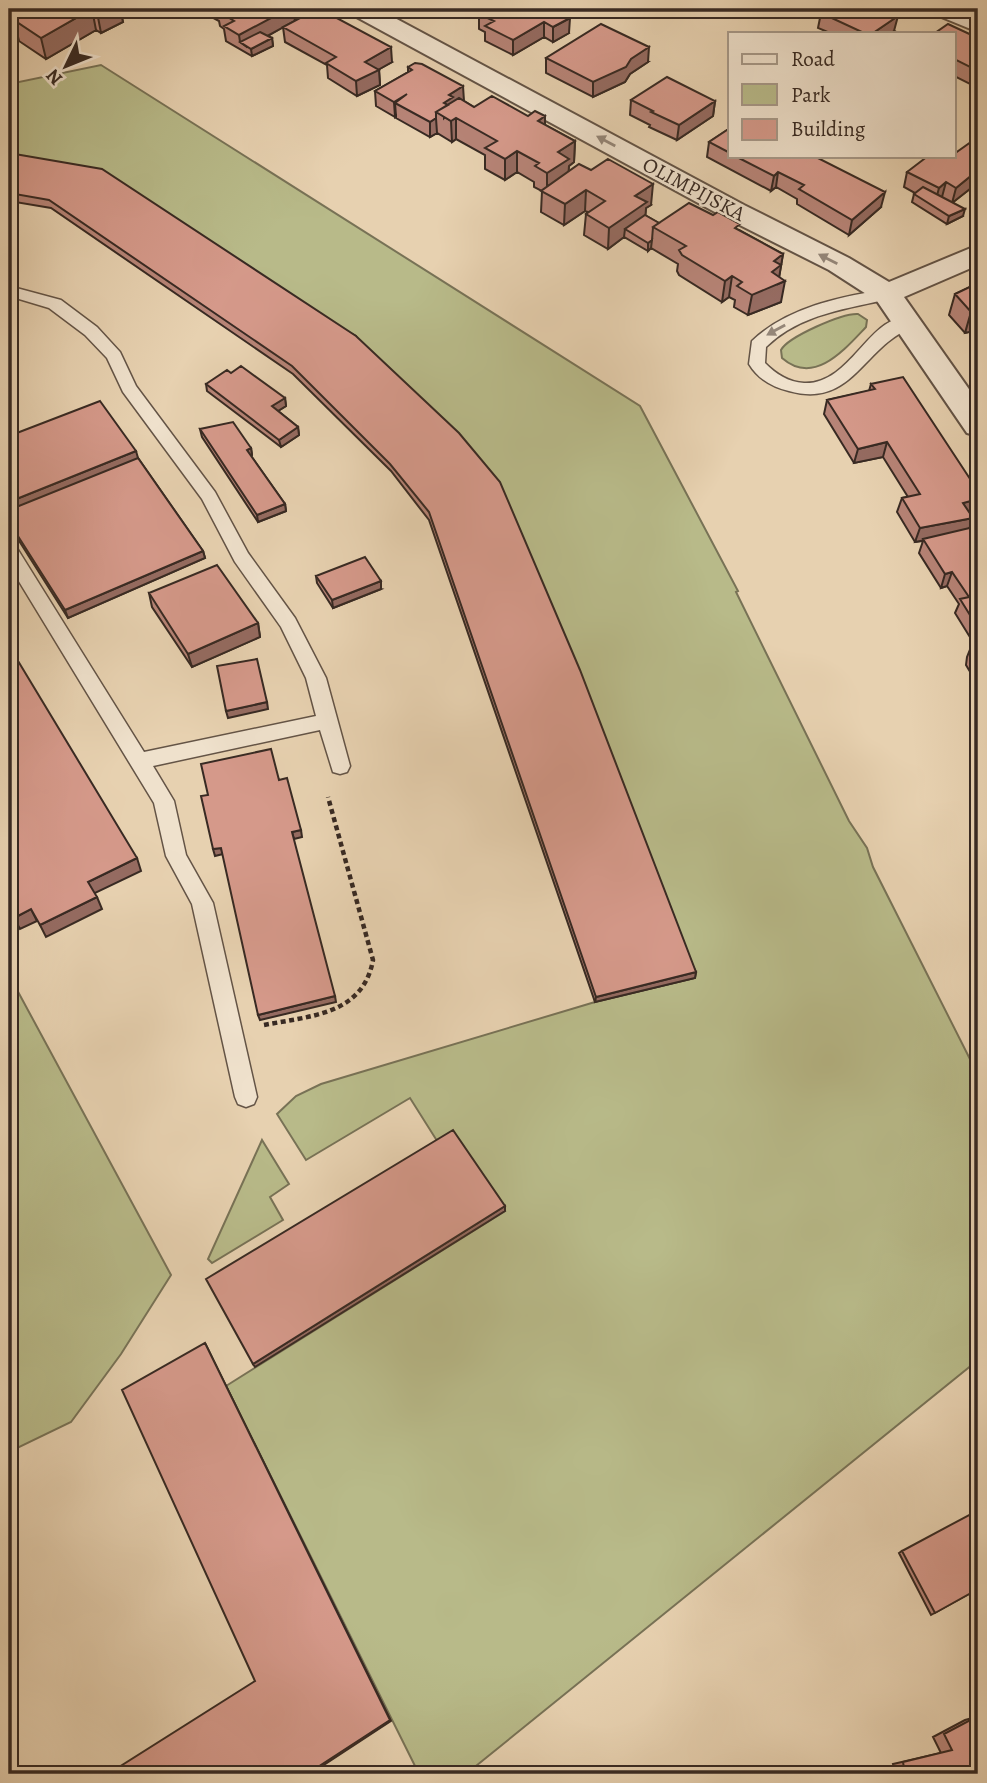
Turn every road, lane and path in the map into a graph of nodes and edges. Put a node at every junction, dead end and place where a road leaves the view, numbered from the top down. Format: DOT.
graph roads {
  1 [pos="360,9"];
  2 [pos="943,9"];
  3 [pos="978,25"];
  4 [pos="978,254"];
  5 [pos="9,291"];
  6 [pos="887,295"];
  7 [pos="907,323"];
  8 [pos="978,425"];
  9 [pos="9,550"];
  10 [pos="327,721"];
  11 [pos="140,761"];
  12 [pos="340,766"];
  13 [pos="326,790"];
  14 [pos="231,1032"];
  15 [pos="246,1097"];
  6 -- 1 [label="street, OLIMPIJSKA, one-way"];
  2 -- 3 [label="street"];
  4 -- 6 [label="street"];
  5 -- 10 [label="lane"];
  6 -- 7 [label="street, OLIMPIJSKA"];
  6 -- 7 [label="lane, one-way"];
  7 -- 8 [label="street, OLIMPIJSKA"];
  9 -- 11 [label="lane"];
  10 -- 11 [label="lane"];
  10 -- 12 [label="lane"];
  11 -- 14 [label="lane"];
  13 -- 14 [label="path"];
  14 -- 15 [label="lane"];
}
